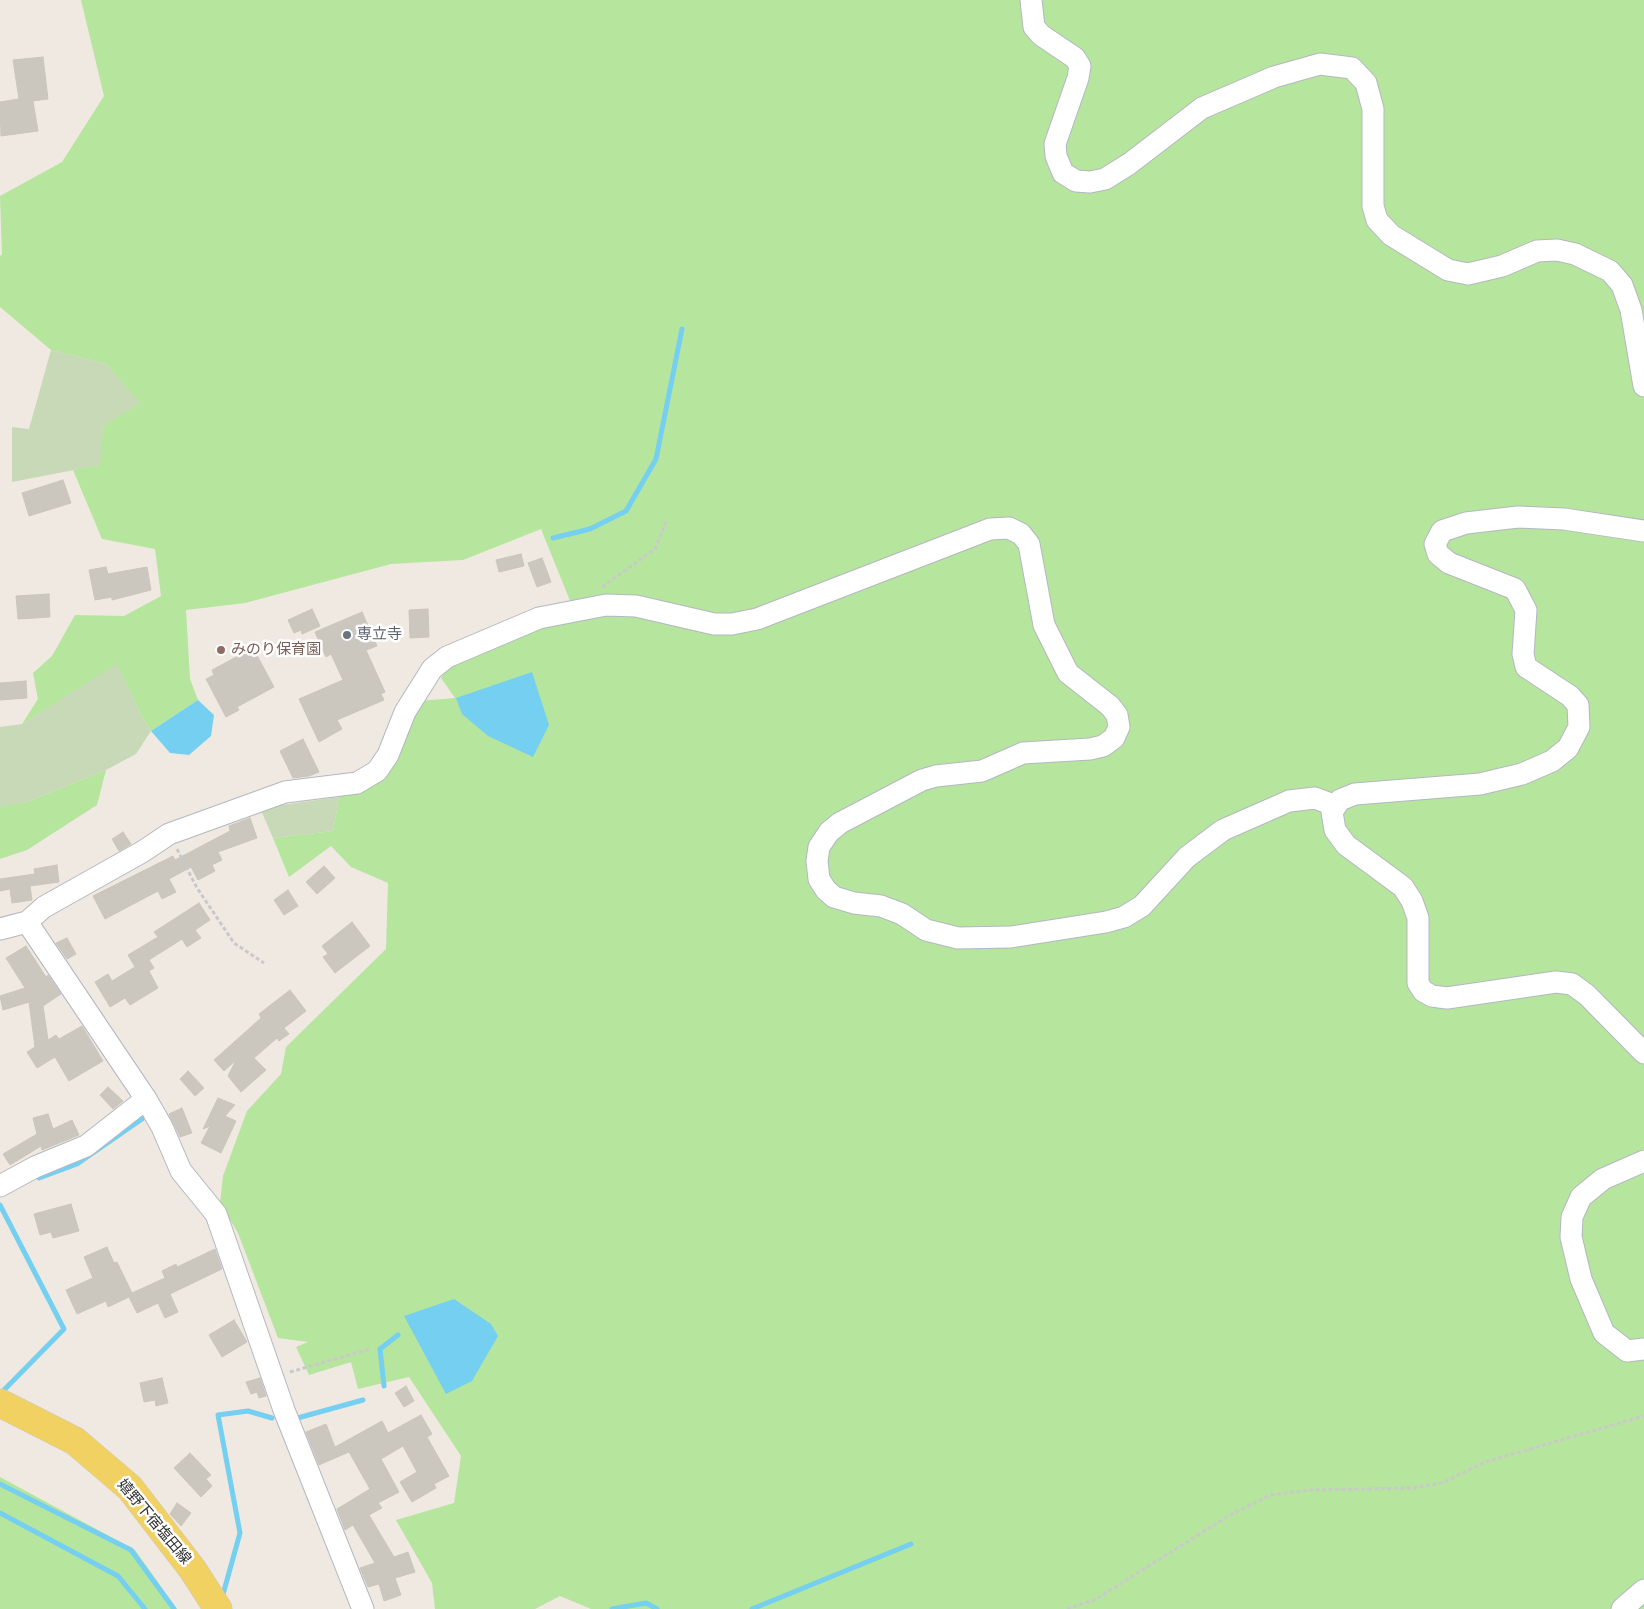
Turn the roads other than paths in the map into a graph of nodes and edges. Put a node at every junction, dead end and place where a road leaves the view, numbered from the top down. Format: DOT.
graph roads {
  1 [pos="1031,0"];
  2 [pos="1644,386"];
  3 [pos="1644,531"];
  4 [pos="1336,806"];
  5 [pos="27,922"];
  6 [pos="0,929"];
  7 [pos="1644,1053"];
  8 [pos="146,1099"];
  9 [pos="1644,1160"];
  10 [pos="0,1186"];
  11 [pos="1644,1349"];
  12 [pos="0,1403"];
  13 [pos="1644,1590"];
  14 [pos="218,1609"];
  15 [pos="363,1609"];
  16 [pos="1622,1609"];
  1 -- 2 [label="street"];
  3 -- 4 [label="street"];
  4 -- 5 [label="street"];
  4 -- 7 [label="street"];
  5 -- 6 [label="street"];
  5 -- 8 [label="street"];
  8 -- 10 [label="street"];
  8 -- 15 [label="street"];
  9 -- 11 [label="street"];
  12 -- 14 [label="main road, 嬉野下宿塩田線"];
  13 -- 16 [label="street"];
}
